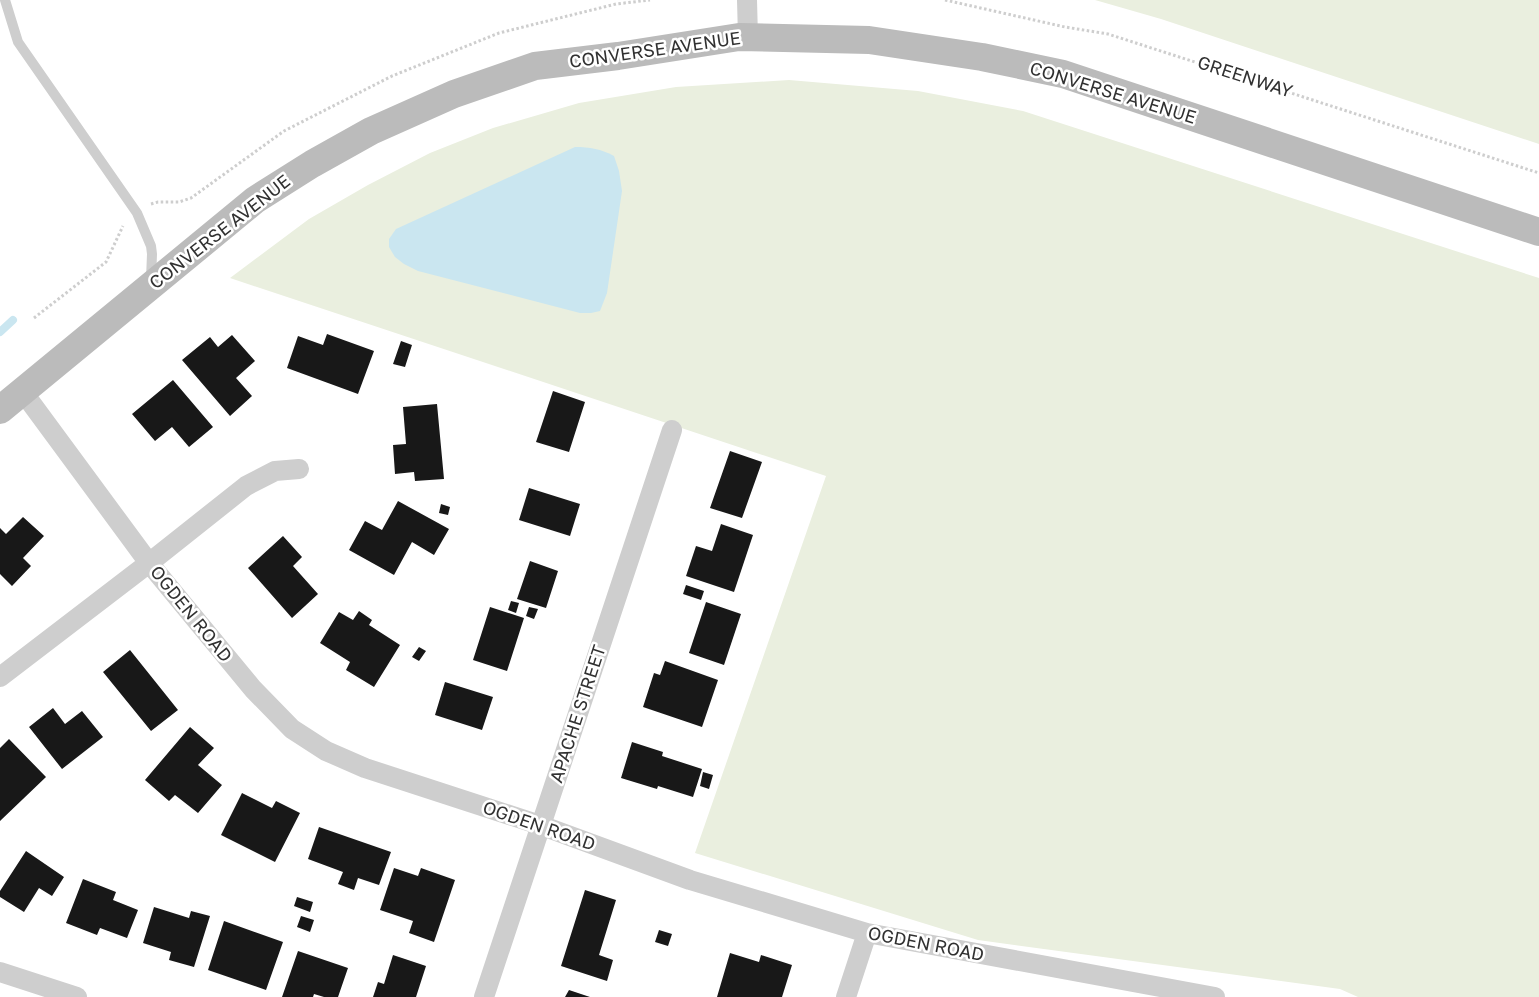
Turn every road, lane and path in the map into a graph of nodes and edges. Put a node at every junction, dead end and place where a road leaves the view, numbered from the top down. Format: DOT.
graph roads {
  1 [pos="5,0"];
  2 [pos="747,0"];
  3 [pos="945,0"];
  4 [pos="748,37"];
  5 [pos="1539,173"];
  6 [pos="1539,232"];
  7 [pos="150,286"];
  8 [pos="23,392"];
  9 [pos="0,410"];
  10 [pos="672,430"];
  11 [pos="299,468"];
  12 [pos="149,563"];
  13 [pos="0,677"];
  14 [pos="540,825"];
  15 [pos="867,933"];
  16 [pos="0,972"];
  17 [pos="1207,996"];
  18 [pos="76,997"];
  19 [pos="484,997"];
  20 [pos="846,997"];
  1 -- 7 [label="lane"];
  2 -- 4 [label="street"];
  3 -- 5 [label="path, GREENWAY"];
  4 -- 6 [label="main road, CONVERSE AVENUE"];
  4 -- 7 [label="main road, CONVERSE AVENUE"];
  7 -- 8 [label="main road, CONVERSE AVENUE"];
  8 -- 9 [label="main road, CONVERSE AVENUE"];
  8 -- 12 [label="street, OGDEN ROAD"];
  10 -- 14 [label="street, APACHE STREET"];
  11 -- 12 [label="street"];
  12 -- 13 [label="street"];
  12 -- 14 [label="street, OGDEN ROAD"];
  14 -- 15 [label="street, OGDEN ROAD"];
  14 -- 19 [label="street, APACHE STREET"];
  15 -- 17 [label="street, OGDEN ROAD"];
  15 -- 20 [label="street"];
  16 -- 18 [label="street"];
}
